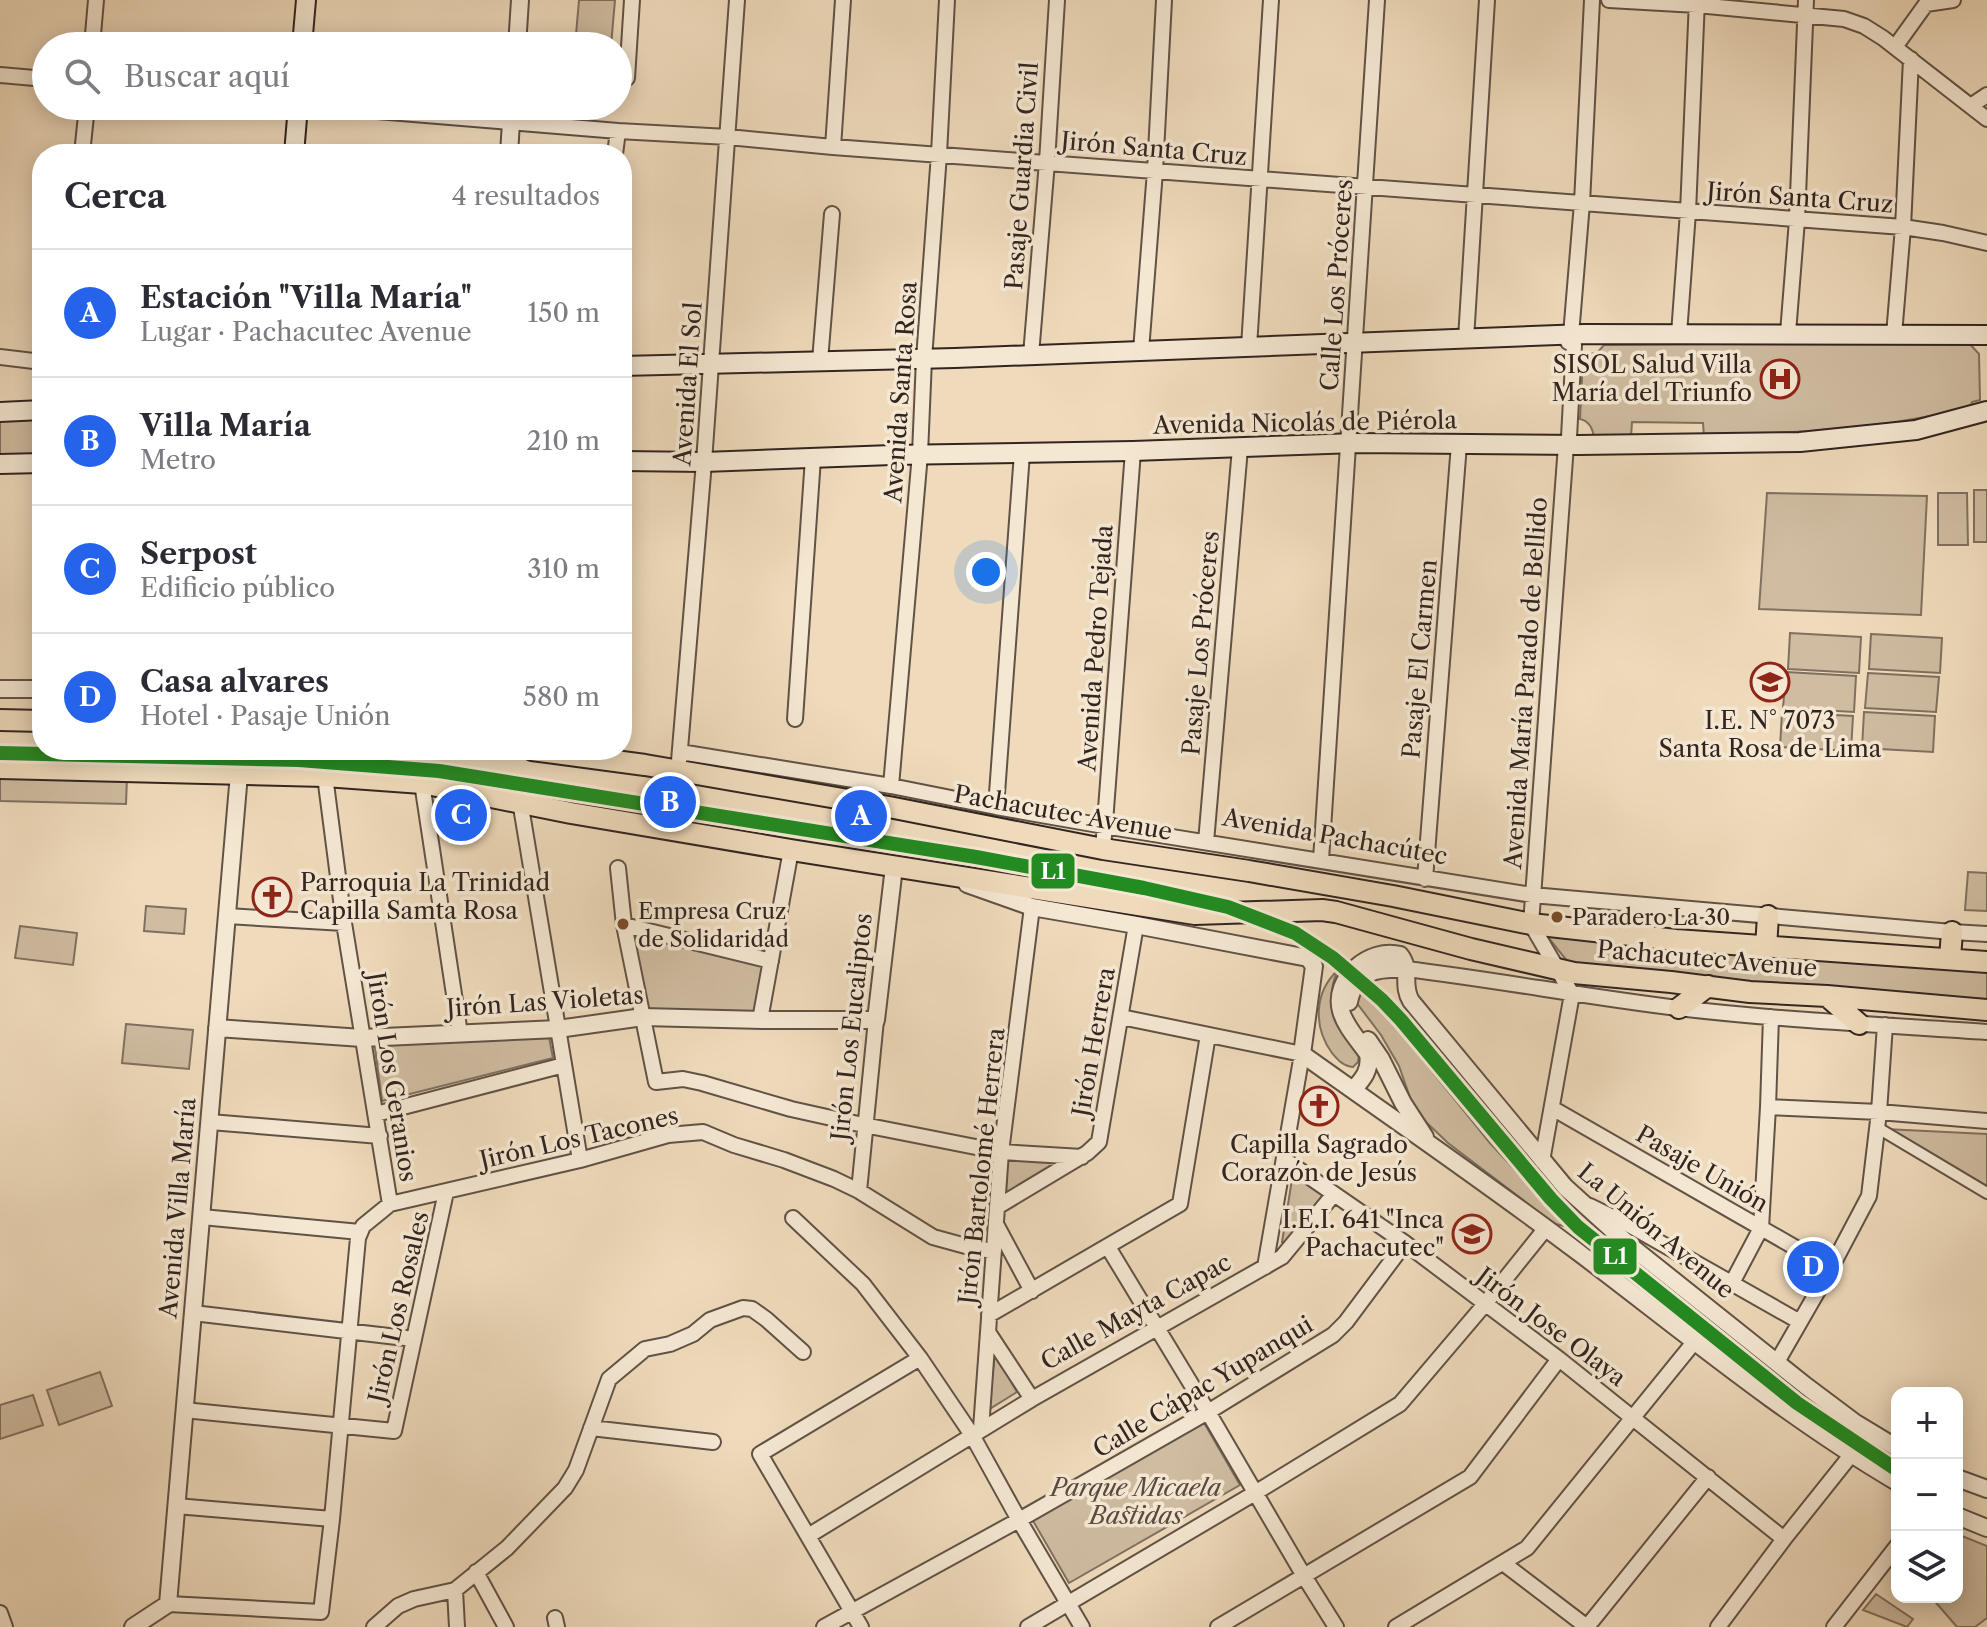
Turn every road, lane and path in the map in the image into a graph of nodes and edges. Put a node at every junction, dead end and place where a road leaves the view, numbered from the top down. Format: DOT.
graph roads {
  1 [pos="96,0"];
  2 [pos="306,0"];
  3 [pos="520,0"];
  4 [pos="632,0"];
  5 [pos="737,0"];
  6 [pos="843,0"];
  7 [pos="947,0"];
  8 [pos="1057,0"];
  9 [pos="1164,0"];
  10 [pos="1271,0"];
  11 [pos="1377,0"];
  12 [pos="1487,0"];
  13 [pos="1592,0"];
  14 [pos="1609,0"];
  15 [pos="1953,0"];
  16 [pos="1697,2"];
  17 [pos="1925,2"];
  18 [pos="1805,7"];
  19 [pos="93,32"];
  20 [pos="303,32"];
  21 [pos="518,32"];
  22 [pos="630,32"];
  23 [pos="1895,47"];
  24 [pos="1911,59"];
  25 [pos="0,75"];
  26 [pos="32,78"];
  27 [pos="1987,95"];
  28 [pos="1972,105"];
  29 [pos="1987,119"];
  30 [pos="86,120"];
  31 [pos="297,120"];
  32 [pos="512,120"];
  33 [pos="549,120"];
  34 [pos="618,131"];
  35 [pos="728,137"];
  36 [pos="83,144"];
  37 [pos="295,144"];
  38 [pos="510,144"];
  39 [pos="616,144"];
  40 [pos="833,147"];
  41 [pos="939,154"];
  42 [pos="1047,162"];
  43 [pos="1155,171"];
  44 [pos="1260,179"];
  45 [pos="1366,187"];
  46 [pos="1475,195"];
  47 [pos="1582,203"];
  48 [pos="1688,212"];
  49 [pos="832,214"];
  50 [pos="1797,220"];
  51 [pos="1903,227"];
  52 [pos="1987,243"];
  53 [pos="1788,333"];
  54 [pos="1679,334"];
  55 [pos="1571,335"];
  56 [pos="1894,335"];
  57 [pos="1987,335"];
  58 [pos="1466,339"];
  59 [pos="1356,343"];
  60 [pos="1249,347"];
  61 [pos="1141,351"];
  62 [pos="1031,355"];
  63 [pos="0,357"];
  64 [pos="924,359"];
  65 [pos="32,361"];
  66 [pos="820,361"];
  67 [pos="711,362"];
  68 [pos="632,366"];
  69 [pos="1987,400"];
  70 [pos="32,410"];
  71 [pos="1986,411"];
  72 [pos="0,412"];
  73 [pos="1347,443"];
  74 [pos="1459,444"];
  75 [pos="1566,445"];
  76 [pos="1240,448"];
  77 [pos="1133,451"];
  78 [pos="1022,453"];
  79 [pos="920,454"];
  80 [pos="813,458"];
  81 [pos="632,461"];
  82 [pos="704,462"];
  83 [pos="32,463"];
  84 [pos="0,464"];
  85 [pos="0,689"];
  86 [pos="32,689"];
  87 [pos="795,719"];
  88 [pos="0,720"];
  89 [pos="32,721"];
  90 [pos="632,758"];
  91 [pos="679,762"];
  92 [pos="0,768"];
  93 [pos="239,774"];
  94 [pos="325,776"];
  95 [pos="422,783"];
  96 [pos="891,786"];
  97 [pos="520,801"];
  98 [pos="996,807"];
  99 [pos="1104,826"];
  100 [pos="1206,842"];
  101 [pos="1103,849"];
  102 [pos="791,850"];
  103 [pos="1321,860"];
  104 [pos="894,867"];
  105 [pos="618,868"];
  106 [pos="943,875"];
  107 [pos="1425,879"];
  108 [pos="1532,895"];
  109 [pos="1032,907"];
  110 [pos="227,916"];
  111 [pos="1768,916"];
  112 [pos="344,923"];
  113 [pos="1531,924"];
  114 [pos="624,925"];
  115 [pos="1136,925"];
  116 [pos="1952,932"];
  117 [pos="1987,934"];
  118 [pos="1766,947"];
  119 [pos="1950,958"];
  120 [pos="771,961"];
  121 [pos="1987,962"];
  122 [pos="1406,969"];
  123 [pos="1559,970"];
  124 [pos="1708,986"];
  125 [pos="1572,994"];
  126 [pos="1827,996"];
  127 [pos="1679,1008"];
  128 [pos="1987,1010"];
  129 [pos="643,1017"];
  130 [pos="1121,1017"];
  131 [pos="1771,1017"];
  132 [pos="760,1020"];
  133 [pos="876,1020"];
  134 [pos="1859,1024"];
  135 [pos="1885,1025"];
  136 [pos="217,1028"];
  137 [pos="558,1029"];
  138 [pos="1987,1032"];
  139 [pos="460,1034"];
  140 [pos="1208,1035"];
  141 [pos="362,1038"];
  142 [pos="1302,1054"];
  143 [pos="564,1065"];
  144 [pos="1353,1090"];
  145 [pos="1768,1107"];
  146 [pos="1552,1108"];
  147 [pos="1397,1109"];
  148 [pos="1879,1112"];
  149 [pos="376,1114"];
  150 [pos="1987,1121"];
  151 [pos="210,1122"];
  152 [pos="866,1125"];
  153 [pos="1878,1128"];
  154 [pos="380,1136"];
  155 [pos="1001,1152"];
  156 [pos="1082,1157"];
  157 [pos="580,1160"];
  158 [pos="1285,1160"];
  159 [pos="1542,1161"];
  160 [pos="859,1191"];
  161 [pos="446,1192"];
  162 [pos="1987,1193"];
  163 [pos="1334,1194"];
  164 [pos="1578,1200"];
  165 [pos="390,1204"];
  166 [pos="997,1207"];
  167 [pos="202,1217"];
  168 [pos="793,1218"];
  169 [pos="996,1224"];
  170 [pos="1546,1228"];
  171 [pos="1761,1228"];
  172 [pos="360,1232"];
  173 [pos="1405,1243"];
  174 [pos="1108,1247"];
  175 [pos="994,1251"];
  176 [pos="1265,1267"];
  177 [pos="1831,1268"];
  178 [pos="1732,1283"];
  179 [pos="1032,1291"];
  180 [pos="1485,1304"];
  181 [pos="193,1313"];
  182 [pos="989,1315"];
  183 [pos="1800,1322"];
  184 [pos="1158,1328"];
  185 [pos="350,1331"];
  186 [pos="988,1332"];
  187 [pos="414,1339"];
  188 [pos="1695,1341"];
  189 [pos="803,1352"];
  190 [pos="920,1358"];
  191 [pos="1559,1359"];
  192 [pos="1777,1362"];
  193 [pos="1032,1399"];
  194 [pos="184,1410"];
  195 [pos="1208,1412"];
  196 [pos="1633,1418"];
  197 [pos="341,1426"];
  198 [pos="591,1428"];
  199 [pos="977,1432"];
  200 [pos="713,1442"];
  201 [pos="1891,1444"];
  202 [pos="1851,1455"];
  203 [pos="1708,1477"];
  204 [pos="1891,1478"];
  205 [pos="1963,1480"];
  206 [pos="1987,1489"];
  207 [pos="1255,1493"];
  208 [pos="176,1506"];
  209 [pos="1963,1518"];
  210 [pos="332,1519"];
  211 [pos="1019,1520"];
  212 [pos="1987,1528"];
  213 [pos="808,1536"];
  214 [pos="1784,1539"];
  215 [pos="1891,1554"];
  216 [pos="1503,1563"];
  217 [pos="476,1572"];
  218 [pos="1304,1576"];
  219 [pos="455,1590"];
  220 [pos="1069,1603"];
  221 [pos="168,1604"];
  222 [pos="0,1613"];
  223 [pos="853,1613"];
  224 [pos="5,1627"];
  225 [pos="133,1627"];
  226 [pos="374,1627"];
  227 [pos="457,1627"];
  228 [pos="506,1627"];
  229 [pos="824,1627"];
  230 [pos="861,1627"];
  231 [pos="1028,1627"];
  232 [pos="1082,1627"];
  233 [pos="1218,1627"];
  234 [pos="1336,1627"];
  235 [pos="1396,1627"];
  236 [pos="1587,1627"];
  237 [pos="1718,1627"];
  238 [pos="1834,1627"];
  1 -- 19 [label="street"];
  2 -- 20 [label="main road"];
  3 -- 21 [label="street"];
  4 -- 22 [label="street"];
  5 -- 35 [label="street, Avenida El Sol"];
  6 -- 40 [label="street"];
  7 -- 41 [label="street, Avenida Santa Rosa"];
  8 -- 42 [label="street, Pasaje Guardia Civil"];
  9 -- 43 [label="street"];
  10 -- 44 [label="street"];
  11 -- 45 [label="street, Calle Los Próceres"];
  12 -- 46 [label="street"];
  13 -- 47 [label="street, Avenida María Parado de Bellido"];
  14 -- 16 [label="street"];
  15 -- 17 [label="street"];
  16 -- 18 [label="street"];
  16 -- 48 [label="street"];
  17 -- 23 [label="street"];
  18 -- 23 [label="street"];
  18 -- 50 [label="street"];
  23 -- 24 [label="street"];
  24 -- 28 [label="street"];
  24 -- 51 [label="street"];
  25 -- 26 [label="street"];
  27 -- 28 [label="street"];
  28 -- 29 [label="street"];
  30 -- 36 [label="street"];
  31 -- 37 [label="main road"];
  32 -- 38 [label="street"];
  33 -- 34 [label="street, Jirón Santa Cruz"];
  34 -- 35 [label="street, Jirón Santa Cruz"];
  34 -- 39 [label="street"];
  35 -- 40 [label="street, Jirón Santa Cruz"];
  35 -- 67 [label="street, Avenida El Sol"];
  40 -- 41 [label="street, Jirón Santa Cruz"];
  41 -- 42 [label="street, Jirón Santa Cruz"];
  41 -- 64 [label="street, Avenida Santa Rosa"];
  42 -- 43 [label="street, Jirón Santa Cruz"];
  42 -- 62 [label="street, Pasaje Guardia Civil"];
  43 -- 44 [label="street, Jirón Santa Cruz"];
  43 -- 61 [label="street"];
  44 -- 45 [label="street, Jirón Santa Cruz"];
  44 -- 60 [label="street"];
  45 -- 46 [label="street, Jirón Santa Cruz"];
  45 -- 59 [label="street, Calle Los Próceres"];
  46 -- 47 [label="street, Jirón Santa Cruz"];
  46 -- 58 [label="street"];
  47 -- 48 [label="street, Jirón Santa Cruz"];
  47 -- 55 [label="street, Avenida María Parado de Bellido"];
  48 -- 50 [label="street, Jirón Santa Cruz"];
  48 -- 54 [label="street"];
  49 -- 66 [label="street"];
  50 -- 51 [label="street, Jirón Santa Cruz"];
  50 -- 53 [label="street"];
  51 -- 52 [label="street, Jirón Santa Cruz"];
  51 -- 56 [label="street"];
  53 -- 54 [label="main road"];
  53 -- 56 [label="main road"];
  54 -- 55 [label="main road"];
  55 -- 58 [label="main road"];
  55 -- 75 [label="street, Avenida María Parado de Bellido"];
  56 -- 57 [label="main road"];
  58 -- 59 [label="main road"];
  59 -- 60 [label="main road"];
  59 -- 73 [label="street, Calle Los Próceres"];
  60 -- 61 [label="main road"];
  61 -- 62 [label="main road"];
  62 -- 64 [label="main road"];
  63 -- 65 [label="street"];
  64 -- 66 [label="main road"];
  64 -- 79 [label="street, Avenida Santa Rosa"];
  66 -- 67 [label="main road"];
  67 -- 68 [label="main road"];
  67 -- 82 [label="street, Avenida El Sol"];
  69 -- 71 [label="street"];
  70 -- 72 [label="main road"];
  71 -- 75 [label="main road, Avenida Nicolás de Piérola"];
  73 -- 74 [label="main road, Avenida Nicolás de Piérola"];
  73 -- 76 [label="main road, Avenida Nicolás de Piérola"];
  73 -- 103 [label="street, Calle Los Próceres"];
  74 -- 75 [label="main road, Avenida Nicolás de Piérola"];
  74 -- 107 [label="street, Pasaje El Carmen"];
  75 -- 108 [label="street, Avenida María Parado de Bellido"];
  76 -- 77 [label="main road, Avenida Nicolás de Piérola"];
  76 -- 100 [label="street, Pasaje Los Próceres"];
  77 -- 78 [label="main road, Avenida Nicolás de Piérola"];
  77 -- 99 [label="street, Avenida Pedro Tejada"];
  78 -- 79 [label="main road, Avenida Nicolás de Piérola"];
  78 -- 98 [label="street"];
  79 -- 80 [label="main road, Avenida Nicolás de Piérola"];
  79 -- 96 [label="street, Avenida Santa Rosa"];
  80 -- 82 [label="main road, Avenida Nicolás de Piérola"];
  80 -- 87 [label="street"];
  81 -- 82 [label="main road, Avenida Nicolás de Piérola"];
  82 -- 91 [label="street, Avenida El Sol"];
  83 -- 84 [label="main road"];
  85 -- 86 [label="street"];
  88 -- 89 [label="main road"];
  90 -- 91 [label="main road, Avenida Pachacútec"];
  91 -- 96 [label="street, Avenida Pachacútec"];
  91 -- 101 [label="main road, Pachacutec Avenue"];
  92 -- 93 [label="main road, Pachacutec Avenue"];
  93 -- 94 [label="main road, Pachacutec Avenue"];
  93 -- 110 [label="street, Avenida Villa María"];
  94 -- 95 [label="main road, Pachacutec Avenue"];
  94 -- 112 [label="street, Jirón Los Geranios"];
  95 -- 97 [label="main road, Pachacutec Avenue"];
  95 -- 139 [label="street"];
  96 -- 98 [label="street, Avenida Pachacútec"];
  97 -- 102 [label="main road, Pachacutec Avenue"];
  97 -- 137 [label="street"];
  98 -- 99 [label="street, Avenida Pachacútec"];
  99 -- 100 [label="street, Avenida Pachacútec"];
  99 -- 101 [label="street, Avenida Pedro Tejada"];
  100 -- 103 [label="street, Avenida Pachacútec"];
  101 -- 113 [label="main road, Pachacutec Avenue"];
  102 -- 104 [label="main road, Pachacutec Avenue"];
  102 -- 120 [label="street"];
  103 -- 107 [label="street, Avenida Pachacútec"];
  104 -- 106 [label="main road, Pachacutec Avenue"];
  104 -- 133 [label="street, Jirón Los Eucaliptos"];
  105 -- 114 [label="street"];
  106 -- 109 [label="street"];
  106 -- 123 [label="main road, Pachacutec Avenue"];
  107 -- 108 [label="street, Avenida Pachacútec"];
  108 -- 111 [label="street, Avenida Pachacútec"];
  108 -- 113 [label="street, Avenida María Parado de Bellido"];
  109 -- 115 [label="street"];
  109 -- 155 [label="street, Jirón Bartolomé Herrera"];
  110 -- 112 [label="street"];
  110 -- 136 [label="street, Avenida Villa María"];
  111 -- 116 [label="street, Avenida Pachacútec"];
  111 -- 118 [label="main road"];
  112 -- 141 [label="street, Jirón Los Geranios"];
  113 -- 118 [label="main road, Pachacutec Avenue"];
  113 -- 123 [label="street"];
  114 -- 120 [label="street"];
  114 -- 129 [label="street"];
  115 -- 130 [label="street, Jirón Herrera"];
  115 -- 142 [label="street, Calle Mayta Capac"];
  116 -- 117 [label="street, Avenida Pachacútec"];
  116 -- 119 [label="main road"];
  118 -- 119 [label="main road, Pachacutec Avenue"];
  119 -- 121 [label="main road, Pachacutec Avenue"];
  120 -- 132 [label="street"];
  122 -- 125 [label="street"];
  122 -- 144 [label="street"];
  122 -- 147 [label="street"];
  122 -- 159 [label="street, La Unión Avenue"];
  123 -- 124 [label="main road, Pachacutec Avenue"];
  123 -- 125 [label="street"];
  124 -- 126 [label="main road, Pachacutec Avenue"];
  124 -- 127 [label="main road"];
  125 -- 127 [label="street"];
  125 -- 146 [label="street"];
  126 -- 128 [label="main road, Pachacutec Avenue"];
  126 -- 134 [label="main road"];
  127 -- 131 [label="street"];
  129 -- 132 [label="street, Jirón Las Violetas"];
  129 -- 137 [label="street, Jirón Las Violetas"];
  129 -- 152 [label="street"];
  130 -- 140 [label="street"];
  130 -- 156 [label="street, Jirón Herrera"];
  131 -- 134 [label="street"];
  131 -- 145 [label="street"];
  132 -- 133 [label="street, Jirón Las Violetas"];
  133 -- 152 [label="street, Jirón Los Eucaliptos"];
  134 -- 135 [label="street"];
  135 -- 138 [label="street"];
  135 -- 148 [label="street"];
  136 -- 141 [label="street, Jirón Las Violetas"];
  136 -- 151 [label="street, Avenida Villa María"];
  137 -- 139 [label="street, Jirón Las Violetas"];
  137 -- 143 [label="street"];
  139 -- 141 [label="street, Jirón Las Violetas"];
  140 -- 142 [label="street"];
  140 -- 174 [label="street"];
  141 -- 149 [label="street, Jirón Los Geranios"];
  142 -- 144 [label="street"];
  142 -- 158 [label="street, Calle Mayta Capac"];
  143 -- 149 [label="street"];
  143 -- 157 [label="street"];
  144 -- 147 [label="street"];
  145 -- 148 [label="street"];
  145 -- 171 [label="street"];
  146 -- 159 [label="street"];
  146 -- 171 [label="street, Pasaje Unión"];
  147 -- 170 [label="street"];
  148 -- 150 [label="street"];
  148 -- 153 [label="street"];
  149 -- 154 [label="street, Jirón Los Geranios"];
  151 -- 154 [label="street"];
  151 -- 167 [label="street, Avenida Villa María"];
  152 -- 155 [label="street"];
  152 -- 160 [label="street, Jirón Los Eucaliptos"];
  153 -- 162 [label="street"];
  153 -- 177 [label="street"];
  154 -- 165 [label="street, Jirón Los Geranios"];
  155 -- 156 [label="street"];
  155 -- 166 [label="street, Jirón Bartolomé Herrera"];
  156 -- 166 [label="street, Jirón Herrera"];
  157 -- 160 [label="street, Jirón Los Tacones"];
  157 -- 161 [label="street, Jirón Los Tacones"];
  158 -- 163 [label="street, Jirón Jose Olaya"];
  158 -- 176 [label="street, Calle Mayta Capac"];
  159 -- 164 [label="street, La Unión Avenue"];
  160 -- 175 [label="street, Jirón Los Tacones"];
  161 -- 165 [label="street, Jirón Los Tacones"];
  161 -- 187 [label="street, Jirón Los Rosales"];
  163 -- 173 [label="street, Jirón Jose Olaya"];
  163 -- 176 [label="street"];
  164 -- 178 [label="street"];
  164 -- 192 [label="street, La Unión Avenue"];
  165 -- 172 [label="street, Jirón Los Geranios"];
  166 -- 169 [label="street, Jirón Bartolomé Herrera"];
  167 -- 172 [label="street"];
  167 -- 181 [label="street, Avenida Villa María"];
  168 -- 190 [label="street"];
  169 -- 175 [label="street, Jirón Bartolomé Herrera"];
  169 -- 179 [label="street"];
  170 -- 180 [label="street"];
  170 -- 188 [label="street"];
  171 -- 177 [label="street, Pasaje Unión"];
  171 -- 178 [label="street"];
  172 -- 185 [label="street"];
  173 -- 180 [label="street, Jirón Jose Olaya"];
  173 -- 195 [label="street, Calle Cápac Yupanqui"];
  174 -- 179 [label="street"];
  174 -- 184 [label="street"];
  175 -- 182 [label="street, Jirón Bartolomé Herrera"];
  176 -- 184 [label="street, Calle Mayta Capac"];
  177 -- 183 [label="street"];
  178 -- 183 [label="street"];
  179 -- 182 [label="street"];
  180 -- 191 [label="street, Jirón Jose Olaya"];
  180 -- 207 [label="street"];
  181 -- 185 [label="street"];
  181 -- 194 [label="street, Avenida Villa María"];
  182 -- 186 [label="street, Jirón Bartolomé Herrera"];
  183 -- 192 [label="street"];
  184 -- 193 [label="street, Calle Mayta Capac"];
  184 -- 195 [label="street"];
  185 -- 187 [label="street"];
  185 -- 197 [label="street"];
  186 -- 193 [label="street"];
  186 -- 199 [label="street, Jirón Bartolomé Herrera"];
  187 -- 197 [label="street, Jirón Los Rosales"];
  188 -- 196 [label="street"];
  188 -- 202 [label="street"];
  189 -- 198 [label="street"];
  190 -- 199 [label="street"];
  190 -- 213 [label="street"];
  191 -- 196 [label="street, Jirón Jose Olaya"];
  191 -- 218 [label="street"];
  192 -- 201 [label="street, La Unión Avenue"];
  193 -- 199 [label="street, Calle Mayta Capac"];
  194 -- 197 [label="street"];
  194 -- 208 [label="street, Avenida Villa María"];
  195 -- 207 [label="street"];
  195 -- 211 [label="street, Calle Cápac Yupanqui"];
  196 -- 203 [label="street, Jirón Jose Olaya"];
  196 -- 216 [label="street"];
  197 -- 210 [label="street"];
  198 -- 200 [label="street"];
  198 -- 217 [label="street"];
  199 -- 211 [label="street"];
  199 -- 213 [label="street, Calle Mayta Capac"];
  202 -- 204 [label="street"];
  202 -- 214 [label="street"];
  203 -- 214 [label="street, Jirón Jose Olaya"];
  203 -- 236 [label="street"];
  205 -- 206 [label="street"];
  207 -- 218 [label="street"];
  207 -- 220 [label="street"];
  208 -- 210 [label="street"];
  208 -- 221 [label="street, Avenida Villa María"];
  209 -- 212 [label="street"];
  210 -- 221 [label="street"];
  211 -- 220 [label="street"];
  211 -- 223 [label="street, Calle Cápac Yupanqui"];
  213 -- 223 [label="street"];
  214 -- 237 [label="street"];
  215 -- 238 [label="street"];
  216 -- 235 [label="street"];
  216 -- 236 [label="street"];
  217 -- 219 [label="street"];
  217 -- 228 [label="street"];
  218 -- 233 [label="street"];
  218 -- 234 [label="street"];
  219 -- 226 [label="street"];
  219 -- 227 [label="street"];
  220 -- 231 [label="street"];
  220 -- 232 [label="street"];
  221 -- 225 [label="street"];
  222 -- 224 [label="street"];
  223 -- 229 [label="street, Calle Cápac Yupanqui"];
  223 -- 230 [label="street"];
}
